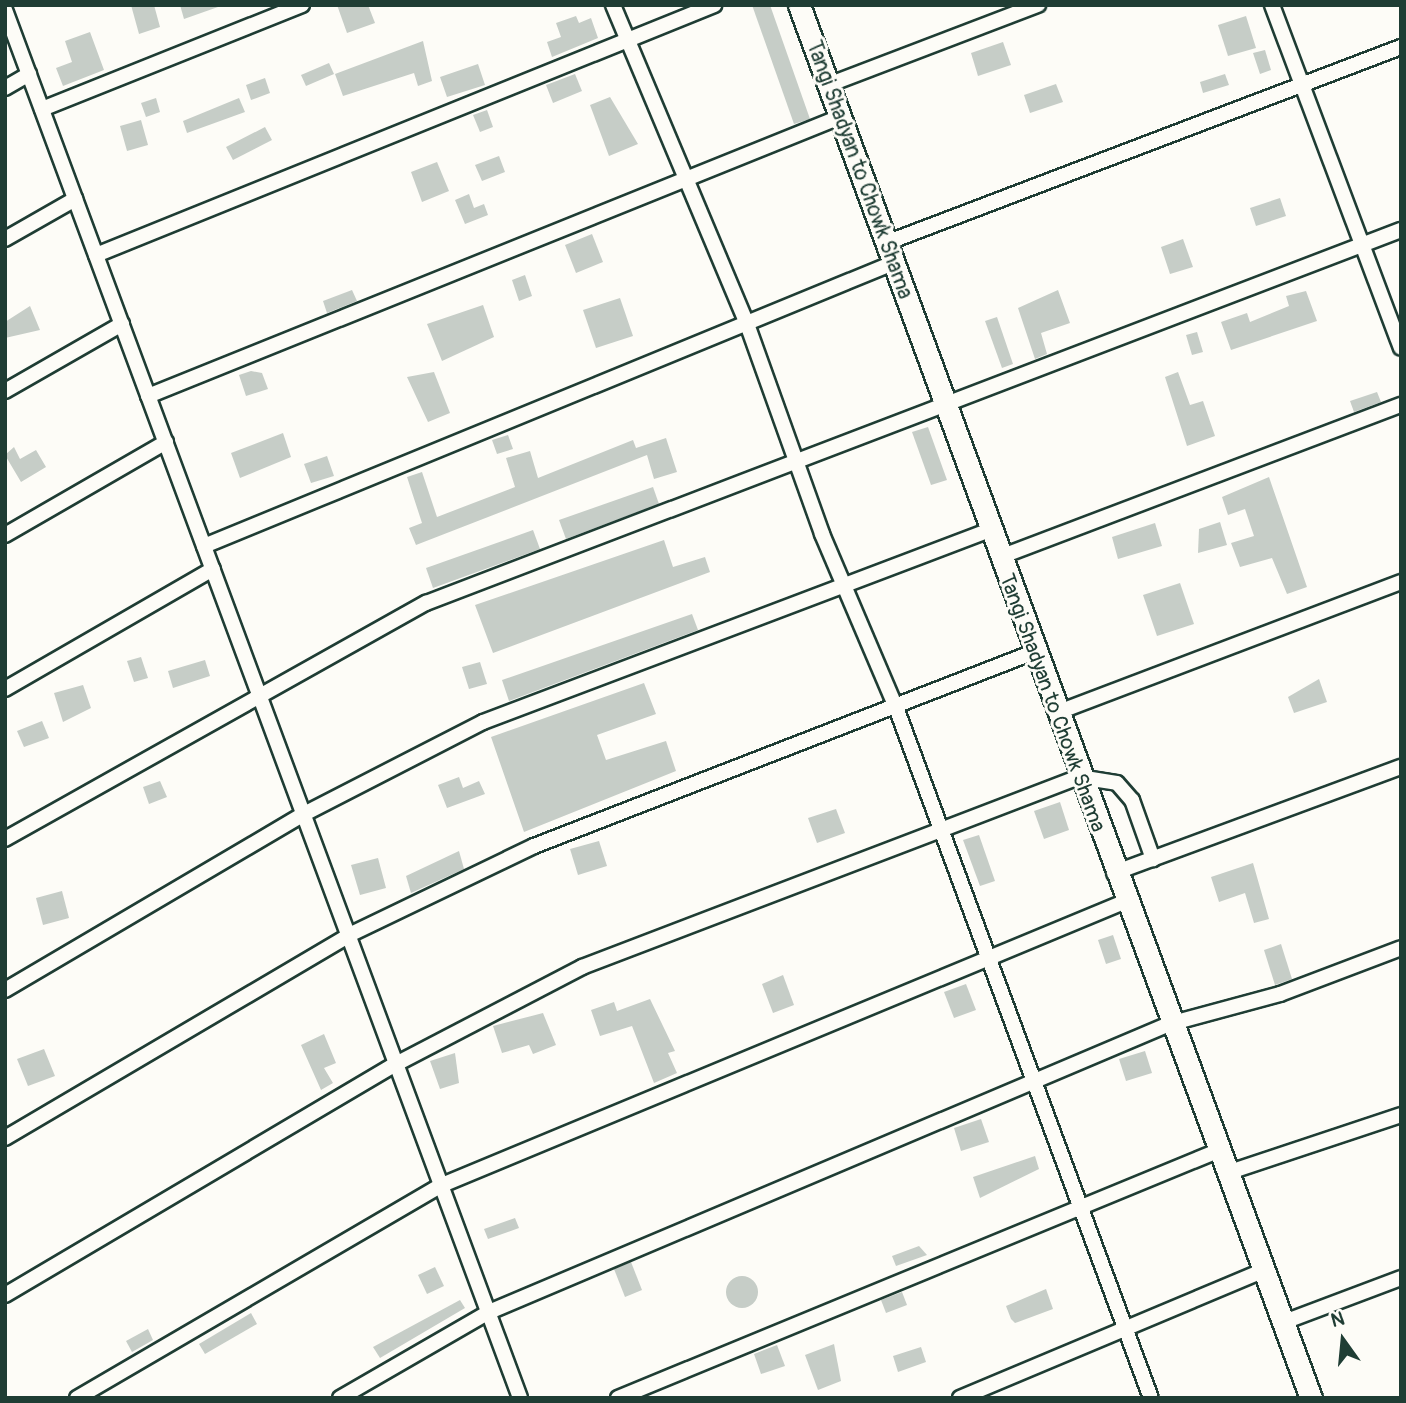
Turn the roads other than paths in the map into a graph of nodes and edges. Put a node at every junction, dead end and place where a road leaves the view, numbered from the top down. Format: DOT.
graph roads {
  1 [pos="302,5"];
  2 [pos="613,5"];
  3 [pos="714,5"];
  4 [pos="799,5"];
  5 [pos="1038,5"];
  6 [pos="1272,5"];
  7 [pos="5,10"];
  8 [pos="627,41"];
  9 [pos="1401,47"];
  10 [pos="29,74"];
  11 [pos="828,85"];
  12 [pos="1302,85"];
  13 [pos="5,88"];
  14 [pos="42,110"];
  15 [pos="840,117"];
  16 [pos="687,177"];
  17 [pos="75,199"];
  18 [pos="1401,230"];
  19 [pos="5,239"];
  20 [pos="886,243"];
  21 [pos="1362,245"];
  22 [pos="96,255"];
  23 [pos="893,264"];
  24 [pos="122,324"];
  25 [pos="747,324"];
  26 [pos="1401,348"];
  27 [pos="5,390"];
  28 [pos="148,396"];
  29 [pos="944,402"];
  30 [pos="1401,405"];
  31 [pos="166,442"];
  32 [pos="799,459"];
  33 [pos="990,530"];
  34 [pos="5,535"];
  35 [pos="204,546"];
  36 [pos="1000,557"];
  37 [pos="213,569"];
  38 [pos="1401,582"];
  39 [pos="847,584"];
  40 [pos="1034,652"];
  41 [pos="5,689"];
  42 [pos="259,692"];
  43 [pos="895,706"];
  44 [pos="1056,713"];
  45 [pos="1401,767"];
  46 [pos="1079,777"];
  47 [pos="304,814"];
  48 [pos="941,830"];
  49 [pos="5,839"];
  50 [pos="1153,859"];
  51 [pos="1114,873"];
  52 [pos="1124,902"];
  53 [pos="349,935"];
  54 [pos="1401,948"];
  55 [pos="989,958"];
  56 [pos="5,990"];
  57 [pos="1169,1024"];
  58 [pos="397,1064"];
  59 [pos="1035,1080"];
  60 [pos="1401,1115"];
  61 [pos="5,1138"];
  62 [pos="1222,1149"];
  63 [pos="1230,1172"];
  64 [pos="442,1185"];
  65 [pos="1083,1206"];
  66 [pos="1265,1270"];
  67 [pos="1401,1278"];
  68 [pos="5,1295"];
  69 [pos="489,1312"];
  70 [pos="1284,1322"];
  71 [pos="1125,1329"];
  72 [pos="1307,1397"];
  73 [pos="77,1398"];
  74 [pos="340,1398"];
  75 [pos="520,1398"];
  76 [pos="618,1398"];
  77 [pos="960,1398"];
  78 [pos="1151,1398"];
  1 -- 14 [label="street"];
  2 -- 8 [label="street"];
  3 -- 8 [label="street"];
  4 -- 11 [label="main road, Tangi Shadyan to Chowk Shama"];
  5 -- 11 [label="street"];
  6 -- 12 [label="street"];
  7 -- 10 [label="street"];
  8 -- 16 [label="street"];
  8 -- 22 [label="street"];
  9 -- 12 [label="street"];
  10 -- 13 [label="street"];
  10 -- 14 [label="street"];
  11 -- 15 [label="main road, Tangi Shadyan to Chowk Shama"];
  12 -- 20 [label="street"];
  12 -- 21 [label="street"];
  14 -- 17 [label="street"];
  15 -- 16 [label="street"];
  15 -- 20 [label="main road, Tangi Shadyan to Chowk Shama"];
  16 -- 25 [label="street"];
  16 -- 28 [label="street"];
  17 -- 19 [label="street"];
  17 -- 22 [label="street"];
  18 -- 21 [label="street"];
  20 -- 23 [label="main road, Tangi Shadyan to Chowk Shama"];
  21 -- 26 [label="street"];
  21 -- 29 [label="street"];
  22 -- 24 [label="street"];
  23 -- 25 [label="street"];
  23 -- 29 [label="main road, Tangi Shadyan to Chowk Shama"];
  24 -- 27 [label="street"];
  24 -- 28 [label="street"];
  25 -- 32 [label="street"];
  25 -- 35 [label="street"];
  28 -- 31 [label="street"];
  29 -- 32 [label="street"];
  29 -- 33 [label="main road, Tangi Shadyan to Chowk Shama"];
  30 -- 36 [label="street"];
  31 -- 34 [label="street"];
  31 -- 35 [label="street"];
  32 -- 39 [label="street"];
  32 -- 42 [label="street"];
  33 -- 36 [label="main road, Tangi Shadyan to Chowk Shama"];
  33 -- 39 [label="street"];
  35 -- 37 [label="street"];
  36 -- 40 [label="main road, Tangi Shadyan to Chowk Shama"];
  37 -- 41 [label="street"];
  37 -- 42 [label="street"];
  38 -- 44 [label="street"];
  39 -- 43 [label="street"];
  39 -- 47 [label="street"];
  40 -- 43 [label="street"];
  40 -- 44 [label="main road, Tangi Shadyan to Chowk Shama"];
  42 -- 47 [label="street"];
  42 -- 49 [label="street"];
  43 -- 48 [label="street"];
  43 -- 53 [label="street"];
  44 -- 46 [label="main road, Tangi Shadyan to Chowk Shama"];
  45 -- 50 [label="street"];
  46 -- 48 [label="street"];
  46 -- 50 [label="street"];
  46 -- 51 [label="main road, Tangi Shadyan to Chowk Shama"];
  47 -- 53 [label="street"];
  47 -- 56 [label="street"];
  48 -- 55 [label="street"];
  48 -- 58 [label="street"];
  50 -- 51 [label="street"];
  51 -- 52 [label="main road, Tangi Shadyan to Chowk Shama"];
  52 -- 55 [label="street"];
  52 -- 57 [label="main road, Tangi Shadyan to Chowk Shama"];
  53 -- 58 [label="street"];
  53 -- 61 [label="street"];
  54 -- 57 [label="street"];
  55 -- 59 [label="street"];
  55 -- 64 [label="street"];
  57 -- 59 [label="street"];
  57 -- 62 [label="main road, Tangi Shadyan to Chowk Shama"];
  58 -- 64 [label="street"];
  58 -- 68 [label="street"];
  59 -- 65 [label="street"];
  59 -- 69 [label="street"];
  60 -- 63 [label="street"];
  62 -- 63 [label="main road, Tangi Shadyan to Chowk Shama"];
  62 -- 65 [label="street"];
  63 -- 66 [label="main road, Tangi Shadyan to Chowk Shama"];
  64 -- 69 [label="street"];
  64 -- 73 [label="street"];
  65 -- 71 [label="street"];
  65 -- 76 [label="street"];
  66 -- 70 [label="main road, Tangi Shadyan to Chowk Shama"];
  66 -- 71 [label="street"];
  67 -- 70 [label="street"];
  69 -- 74 [label="street"];
  69 -- 75 [label="street"];
  70 -- 72 [label="main road, Tangi Shadyan to Chowk Shama"];
  71 -- 77 [label="street"];
  71 -- 78 [label="street"];
}
